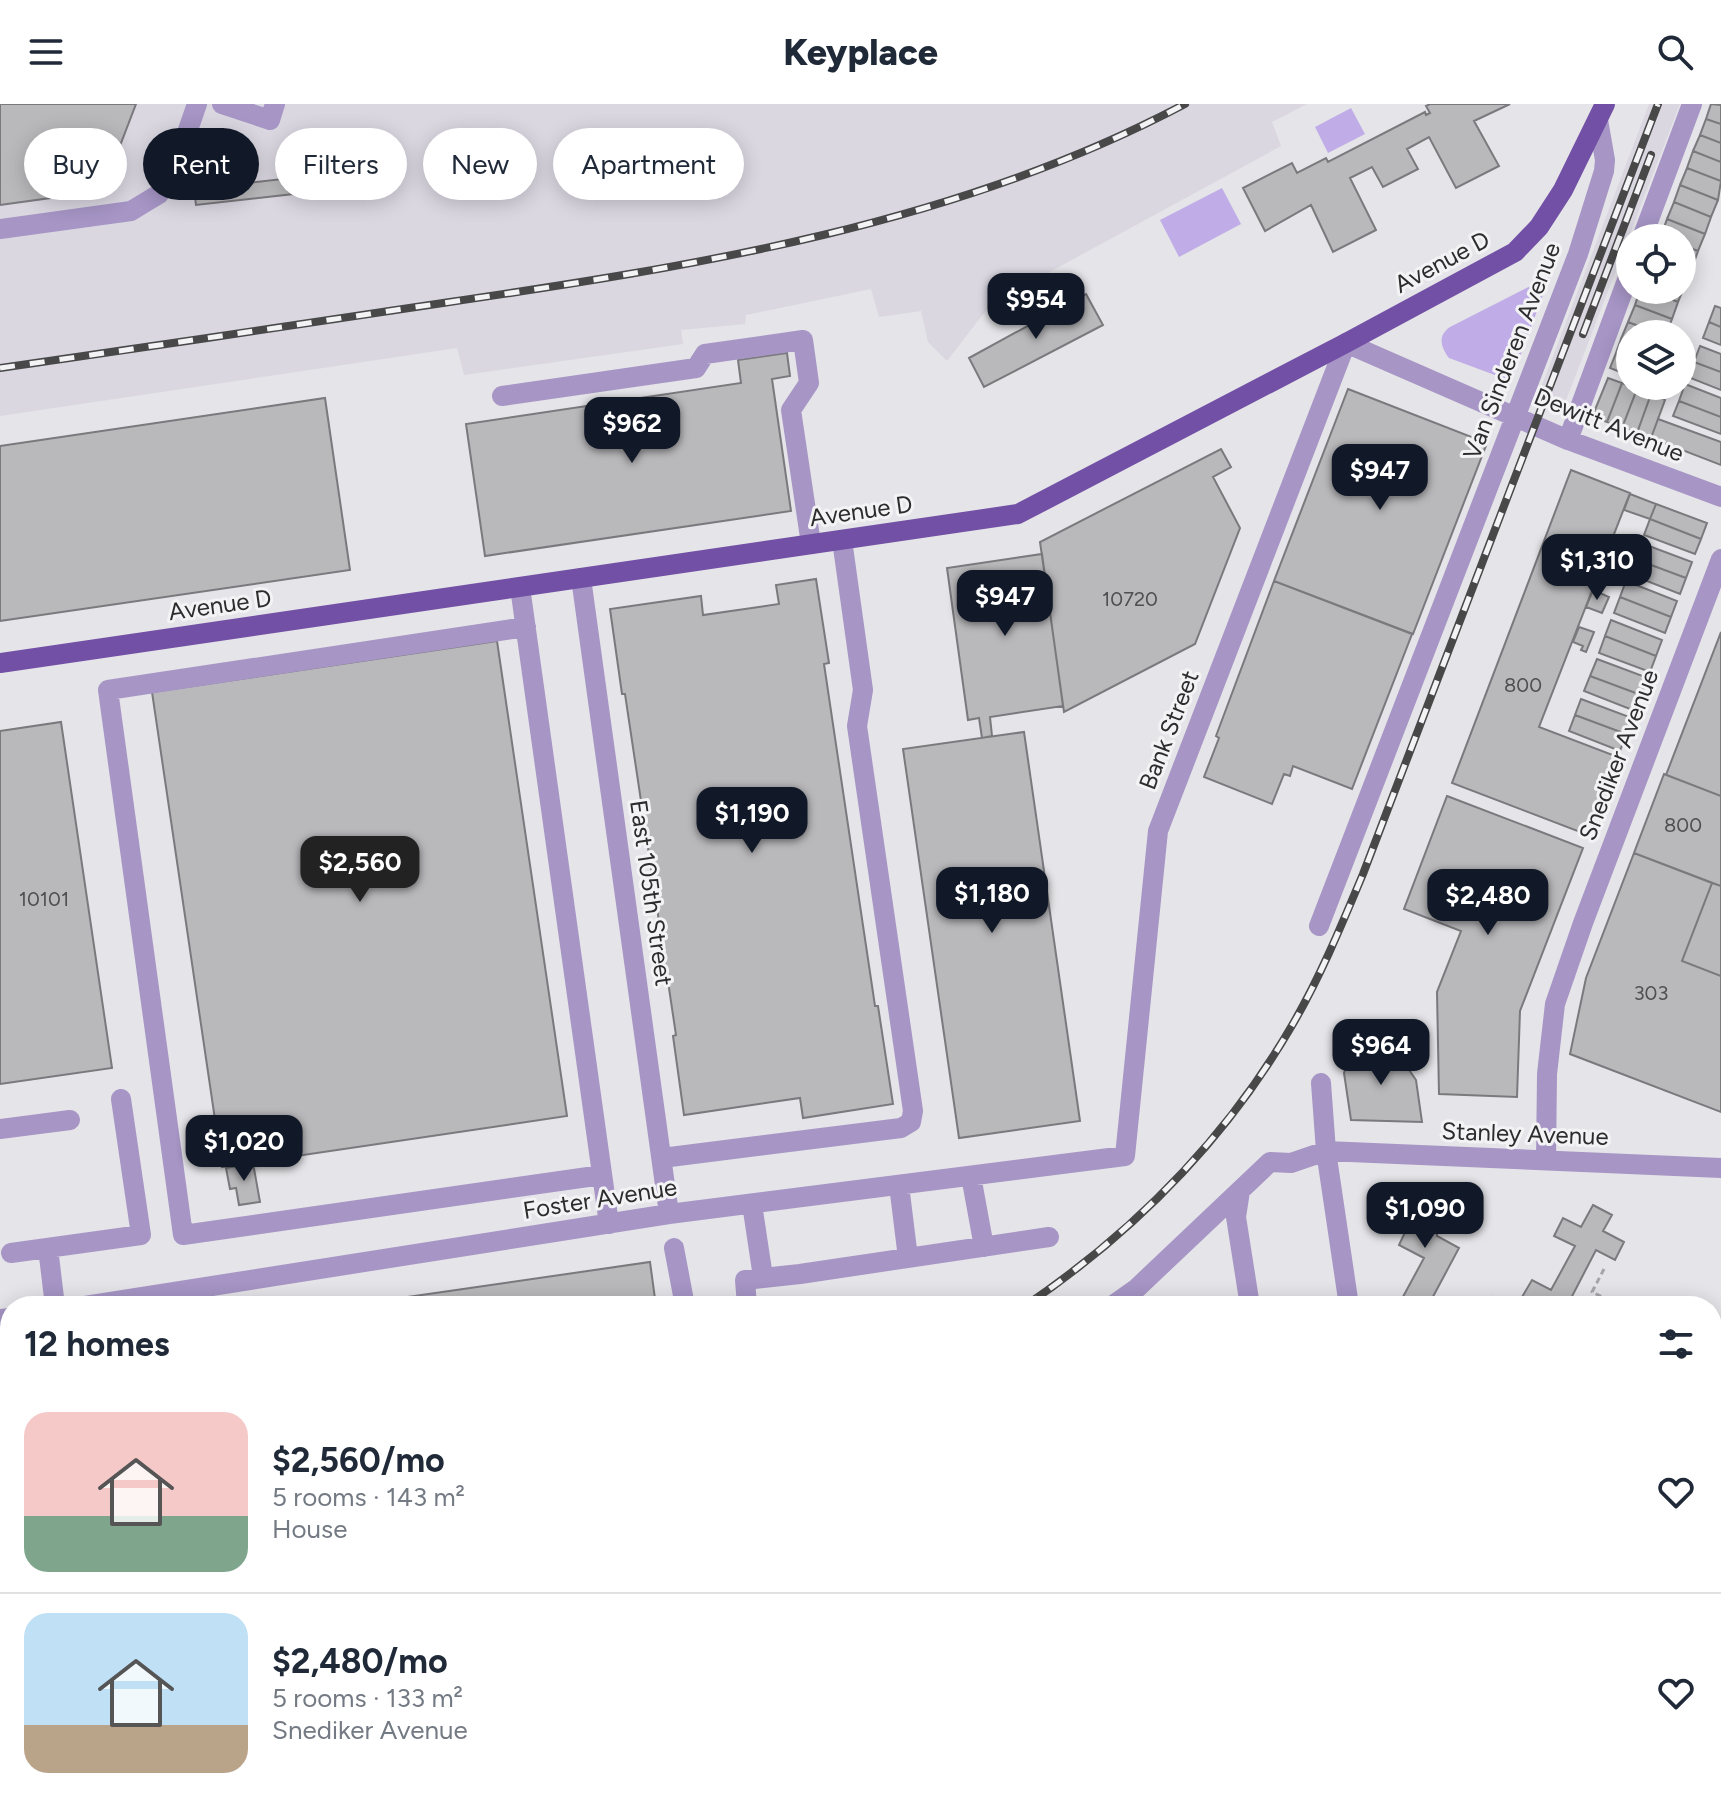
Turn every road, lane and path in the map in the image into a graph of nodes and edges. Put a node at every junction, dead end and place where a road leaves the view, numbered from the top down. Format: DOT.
graph roads {
  1 [pos="197,104"];
  2 [pos="222,104"];
  3 [pos="275,104"];
  4 [pos="1692,104"];
  5 [pos="1599,109"];
  6 [pos="1647,224"];
  7 [pos="0,229"];
  8 [pos="1618,304"];
  9 [pos="1346,343"];
  10 [pos="502,396"];
  11 [pos="1515,415"];
  12 [pos="1568,440"];
  13 [pos="1721,497"];
  14 [pos="842,540"];
  15 [pos="811,544"];
  16 [pos="1721,559"];
  17 [pos="581,578"];
  18 [pos="520,587"];
  19 [pos="526,627"];
  20 [pos="0,663"];
  21 [pos="1319,926"];
  22 [pos="1321,1083"];
  23 [pos="121,1099"];
  24 [pos="70,1120"];
  25 [pos="0,1129"];
  26 [pos="1326,1151"];
  27 [pos="1125,1156"];
  28 [pos="662,1158"];
  29 [pos="1546,1161"];
  30 [pos="1721,1168"];
  31 [pos="602,1175"];
  32 [pos="971,1176"];
  33 [pos="899,1185"];
  34 [pos="1240,1191"];
  35 [pos="752,1204"];
  36 [pos="669,1214"];
  37 [pos="609,1224"];
  38 [pos="1049,1237"];
  39 [pos="984,1247"];
  40 [pos="48,1248"];
  41 [pos="674,1248"];
  42 [pos="11,1253"];
  43 [pos="908,1258"];
  44 [pos="1604,1269"];
  45 [pos="763,1277"];
  46 [pos="54,1296"];
  47 [pos="149,1296"];
  48 [pos="683,1296"];
  49 [pos="746,1296"];
  50 [pos="1126,1296"];
  51 [pos="1248,1296"];
  52 [pos="1348,1296"];
  53 [pos="1600,1296"];
  1 -- 7 [label="street"];
  2 -- 3 [label="street"];
  4 -- 6 [label="street"];
  5 -- 9 [label="main road, Avenue D"];
  5 -- 11 [label="street, Van Sinderen Avenue"];
  8 -- 12 [label="street"];
  9 -- 11 [label="street, Dewitt Avenue"];
  9 -- 14 [label="main road, Avenue D"];
  9 -- 27 [label="street, Bank Street"];
  10 -- 15 [label="street"];
  11 -- 12 [label="street, Dewitt Avenue"];
  11 -- 21 [label="street, Van Sinderen Avenue"];
  12 -- 13 [label="street, Dewitt Avenue"];
  14 -- 15 [label="main road, Avenue D"];
  14 -- 28 [label="street"];
  15 -- 17 [label="main road, Avenue D"];
  16 -- 29 [label="street, Snediker Avenue"];
  17 -- 18 [label="main road, Avenue D"];
  17 -- 28 [label="street, East 105th Street"];
  18 -- 19 [label="street"];
  18 -- 20 [label="main road, Avenue D"];
  19 -- 31 [label="street"];
  19 -- 31 [label="street"];
  22 -- 26 [label="street"];
  23 -- 40 [label="street"];
  24 -- 25 [label="street"];
  26 -- 29 [label="street, Stanley Avenue"];
  26 -- 34 [label="street, Stanley Avenue"];
  26 -- 52 [label="street"];
  27 -- 32 [label="street, Foster Avenue"];
  28 -- 36 [label="street, East 105th Street"];
  29 -- 30 [label="street, Stanley Avenue"];
  31 -- 37 [label="street"];
  32 -- 33 [label="street, Foster Avenue"];
  32 -- 39 [label="street"];
  33 -- 35 [label="street, Foster Avenue"];
  33 -- 43 [label="street"];
  34 -- 50 [label="street, Stanley Avenue"];
  34 -- 51 [label="street"];
  35 -- 36 [label="street, Foster Avenue"];
  35 -- 45 [label="street"];
  36 -- 37 [label="street, Foster Avenue"];
  37 -- 47 [label="street, Foster Avenue"];
  38 -- 39 [label="street"];
  39 -- 43 [label="street"];
  40 -- 42 [label="street"];
  40 -- 46 [label="street"];
  41 -- 48 [label="street"];
  43 -- 45 [label="street"];
  44 -- 53 [label="path"];
  45 -- 49 [label="street"];
}
